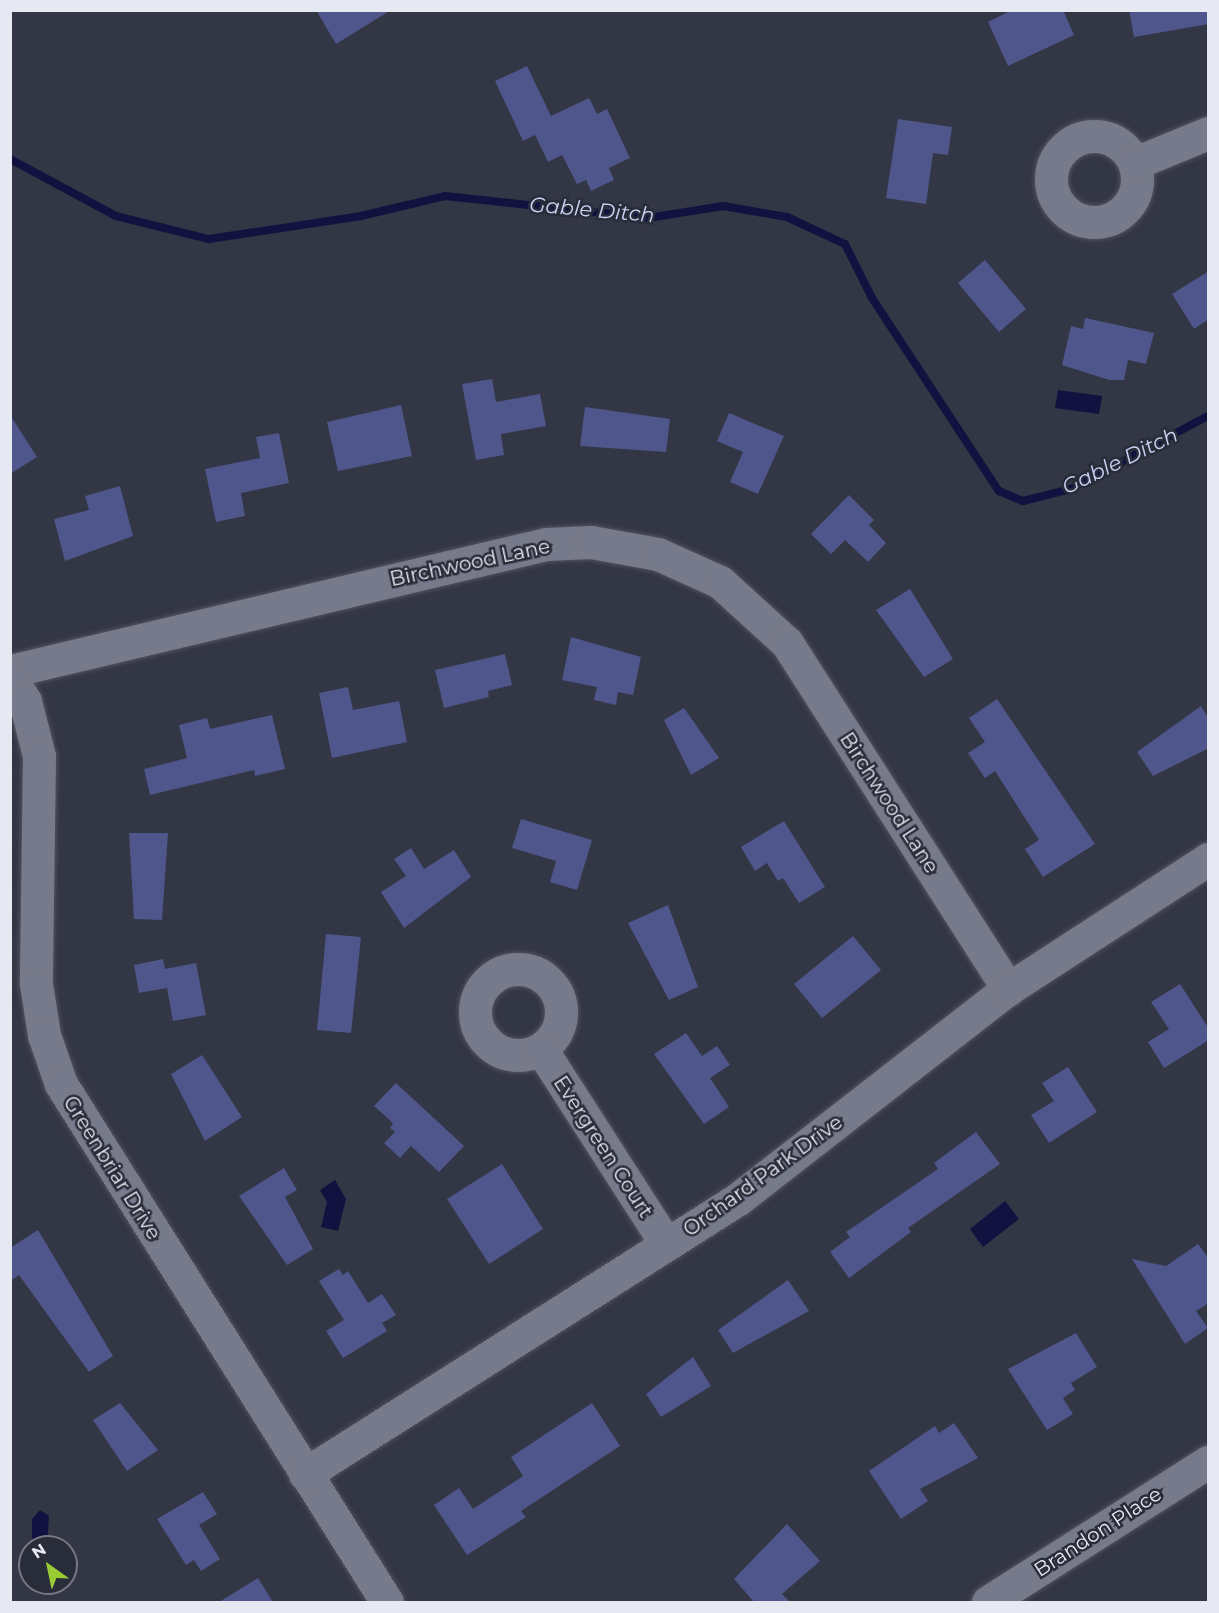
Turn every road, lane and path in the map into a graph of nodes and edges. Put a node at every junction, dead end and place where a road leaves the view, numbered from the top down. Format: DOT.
graph roads {
  1 [pos="1209,133"];
  2 [pos="1134,163"];
  3 [pos="10,671"];
  4 [pos="10,677"];
  5 [pos="1209,859"];
  6 [pos="1008,989"];
  7 [pos="541,1049"];
  8 [pos="666,1244"];
  9 [pos="1209,1462"];
  10 [pos="305,1474"];
  11 [pos="387,1602"];
  12 [pos="988,1602"];
  1 -- 2 [label="street"];
  3 -- 6 [label="street, Birchwood Lane"];
  4 -- 10 [label="street, Greenbriar Drive"];
  5 -- 6 [label="street, Orchard Park Drive"];
  6 -- 8 [label="street, Orchard Park Drive"];
  7 -- 8 [label="street, Evergreen Court"];
  8 -- 10 [label="street, Orchard Park Drive"];
  9 -- 12 [label="street, Brandon Place"];
  10 -- 11 [label="street, Greenbriar Drive"];
}
